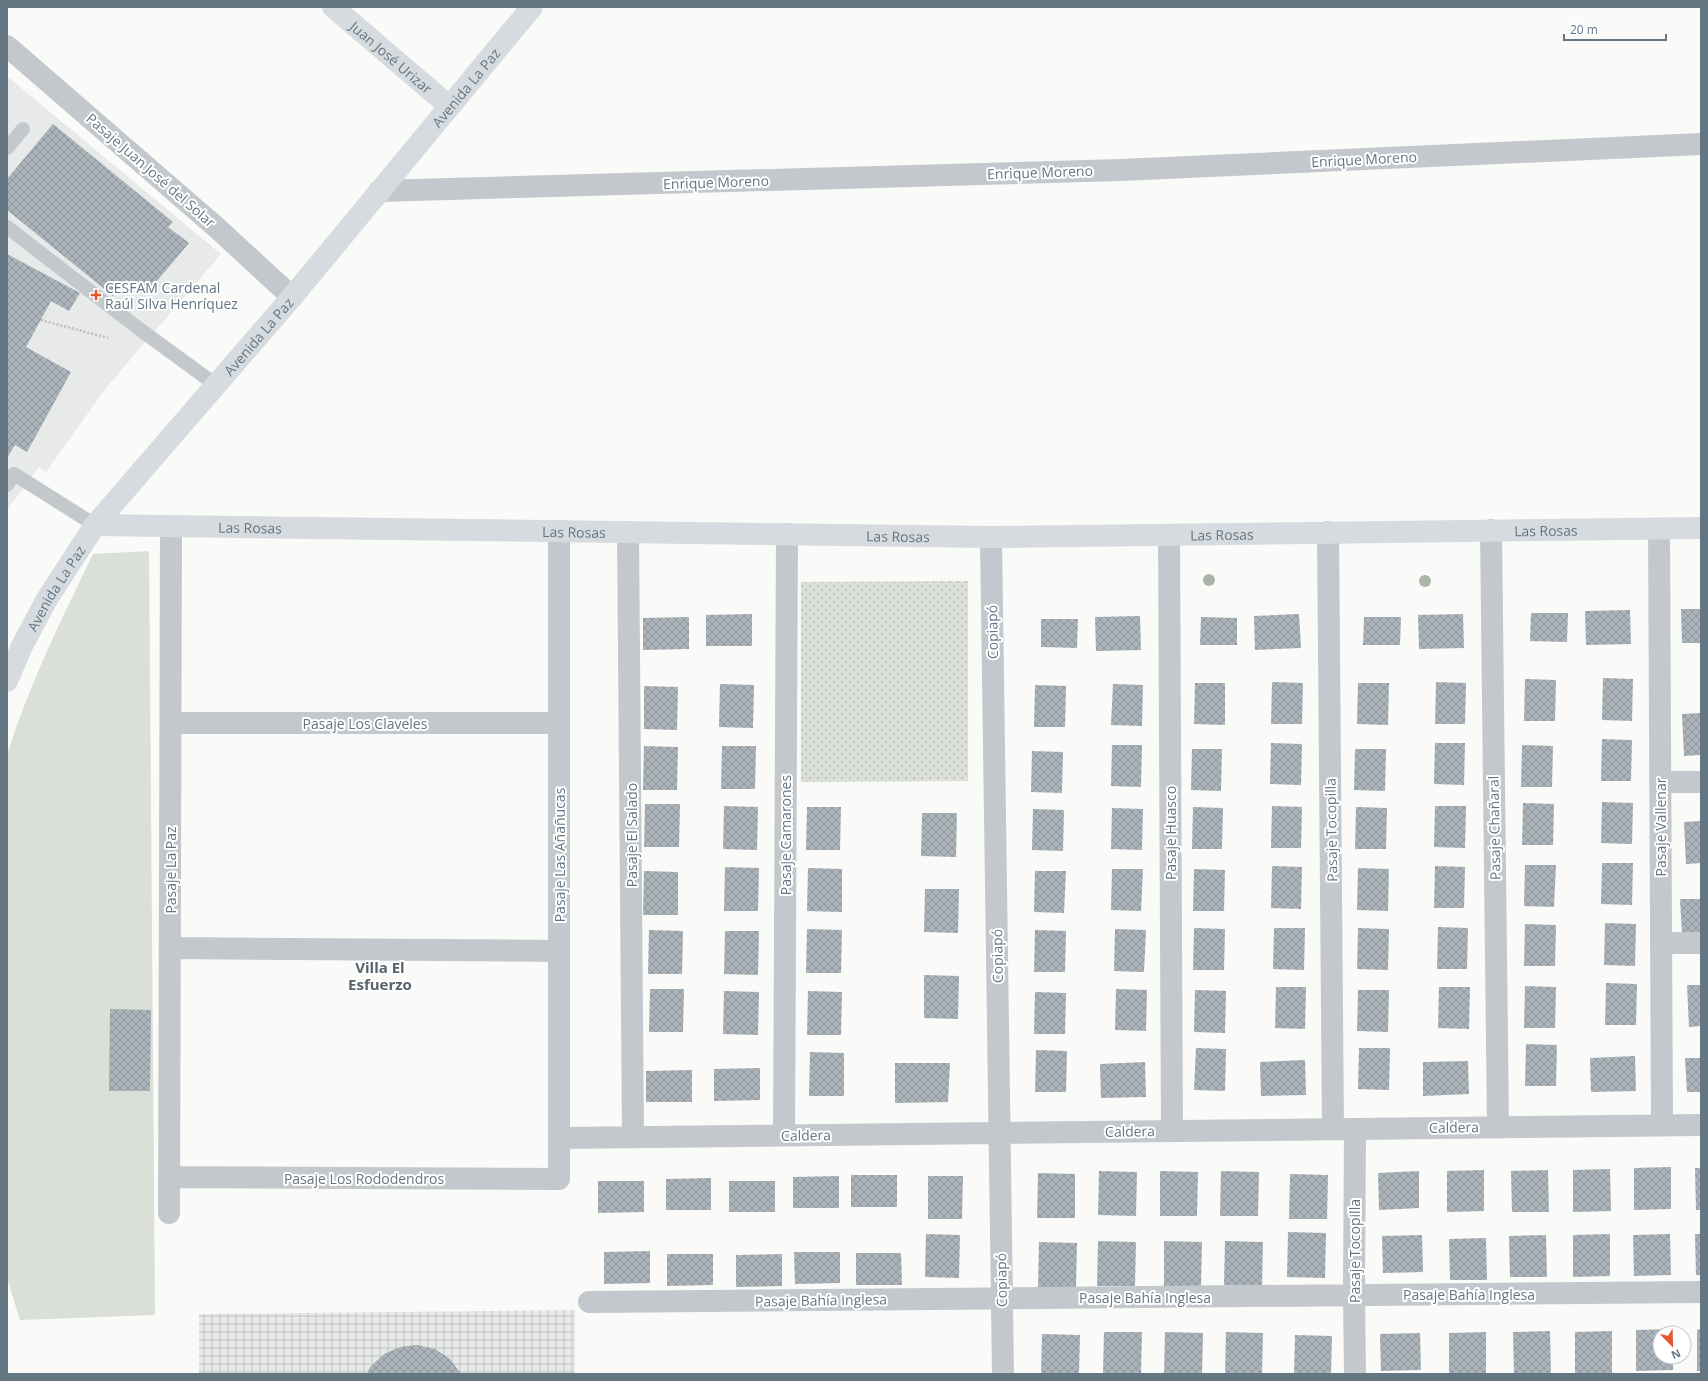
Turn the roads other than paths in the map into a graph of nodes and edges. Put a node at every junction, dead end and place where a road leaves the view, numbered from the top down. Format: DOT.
graph roads {
  1 [pos="333,7"];
  2 [pos="532,7"];
  3 [pos="7,46"];
  4 [pos="450,106"];
  5 [pos="23,129"];
  6 [pos="1701,144"];
  7 [pos="7,148"];
  8 [pos="379,191"];
  9 [pos="7,227"];
  10 [pos="292,297"];
  11 [pos="216,385"];
  12 [pos="7,485"];
  13 [pos="95,525"];
  14 [pos="171,526"];
  15 [pos="1659,528"];
  16 [pos="1701,528"];
  17 [pos="1491,530"];
  18 [pos="559,531"];
  19 [pos="628,532"];
  20 [pos="1328,532"];
  21 [pos="787,534"];
  22 [pos="1169,535"];
  23 [pos="991,537"];
  24 [pos="7,681"];
  25 [pos="171,723"];
  26 [pos="559,723"];
  27 [pos="1660,782"];
  28 [pos="1701,782"];
  29 [pos="1661,943"];
  30 [pos="1701,943"];
  31 [pos="170,948"];
  32 [pos="559,951"];
  33 [pos="1662,1125"];
  34 [pos="1701,1125"];
  35 [pos="1498,1127"];
  36 [pos="1355,1128"];
  37 [pos="1333,1129"];
  38 [pos="1172,1131"];
  39 [pos="1000,1133"];
  40 [pos="784,1135"];
  41 [pos="633,1137"];
  42 [pos="559,1138"];
  43 [pos="169,1177"];
  44 [pos="559,1179"];
  45 [pos="169,1213"];
  46 [pos="1701,1292"];
  47 [pos="1354,1295"];
  48 [pos="1002,1298"];
  49 [pos="589,1302"];
  50 [pos="1003,1374"];
  51 [pos="1355,1374"];
  1 -- 4 [label="street, Juan José Urizar"];
  2 -- 4 [label="street, Avenida La Paz"];
  3 -- 10 [label="street, Pasaje Juan José del Solar"];
  4 -- 8 [label="street, Avenida La Paz"];
  5 -- 7 [label="lane"];
  6 -- 8 [label="street, Enrique Moreno"];
  8 -- 10 [label="street, Avenida La Paz"];
  9 -- 11 [label="lane"];
  10 -- 11 [label="street, Avenida La Paz"];
  11 -- 13 [label="street, Avenida La Paz"];
  12 -- 13 [label="lane"];
  13 -- 14 [label="street, Las Rosas"];
  13 -- 24 [label="street, Avenida La Paz"];
  14 -- 18 [label="street, Las Rosas"];
  14 -- 25 [label="street, Pasaje La Paz"];
  15 -- 16 [label="street, Las Rosas"];
  15 -- 17 [label="street, Las Rosas"];
  15 -- 27 [label="street, Pasaje Vallenar"];
  17 -- 20 [label="street, Las Rosas"];
  17 -- 35 [label="street, Pasaje Chañaral"];
  18 -- 19 [label="street, Las Rosas"];
  18 -- 26 [label="street, Pasaje Las Añañucas"];
  19 -- 21 [label="street, Las Rosas"];
  19 -- 41 [label="street, Pasaje El Salado"];
  20 -- 22 [label="street, Las Rosas"];
  20 -- 37 [label="street, Pasaje Tocopilla"];
  21 -- 23 [label="street, Las Rosas"];
  21 -- 40 [label="street, Pasaje Camarones"];
  22 -- 23 [label="street, Las Rosas"];
  22 -- 38 [label="street, Pasaje Huasco"];
  23 -- 39 [label="street, Copiapó"];
  25 -- 26 [label="street, Pasaje Los Claveles"];
  25 -- 31 [label="street, Pasaje La Paz"];
  26 -- 32 [label="street, Pasaje Las Añañucas"];
  27 -- 28 [label="street"];
  27 -- 29 [label="street, Pasaje Vallenar"];
  29 -- 30 [label="street"];
  29 -- 33 [label="street, Pasaje Vallenar"];
  31 -- 32 [label="street"];
  31 -- 43 [label="street, Pasaje La Paz"];
  32 -- 42 [label="street, Pasaje Las Añañucas"];
  33 -- 34 [label="street, Caldera"];
  33 -- 35 [label="street, Caldera"];
  35 -- 36 [label="street, Caldera"];
  36 -- 37 [label="street, Caldera"];
  36 -- 47 [label="street, Pasaje Tocopilla"];
  37 -- 38 [label="street, Caldera"];
  38 -- 39 [label="street, Caldera"];
  39 -- 40 [label="street, Caldera"];
  39 -- 48 [label="street, Copiapó"];
  40 -- 41 [label="street, Caldera"];
  41 -- 42 [label="street, Caldera"];
  42 -- 44 [label="street, Pasaje Las Añañucas"];
  43 -- 44 [label="street, Pasaje Los Rododendros"];
  43 -- 45 [label="street, Pasaje La Paz"];
  46 -- 47 [label="street, Pasaje Bahía Inglesa"];
  47 -- 48 [label="street, Pasaje Bahía Inglesa"];
  47 -- 51 [label="street, Pasaje Tocopilla"];
  48 -- 49 [label="street, Pasaje Bahía Inglesa"];
  48 -- 50 [label="street, Copiapó"];
}
